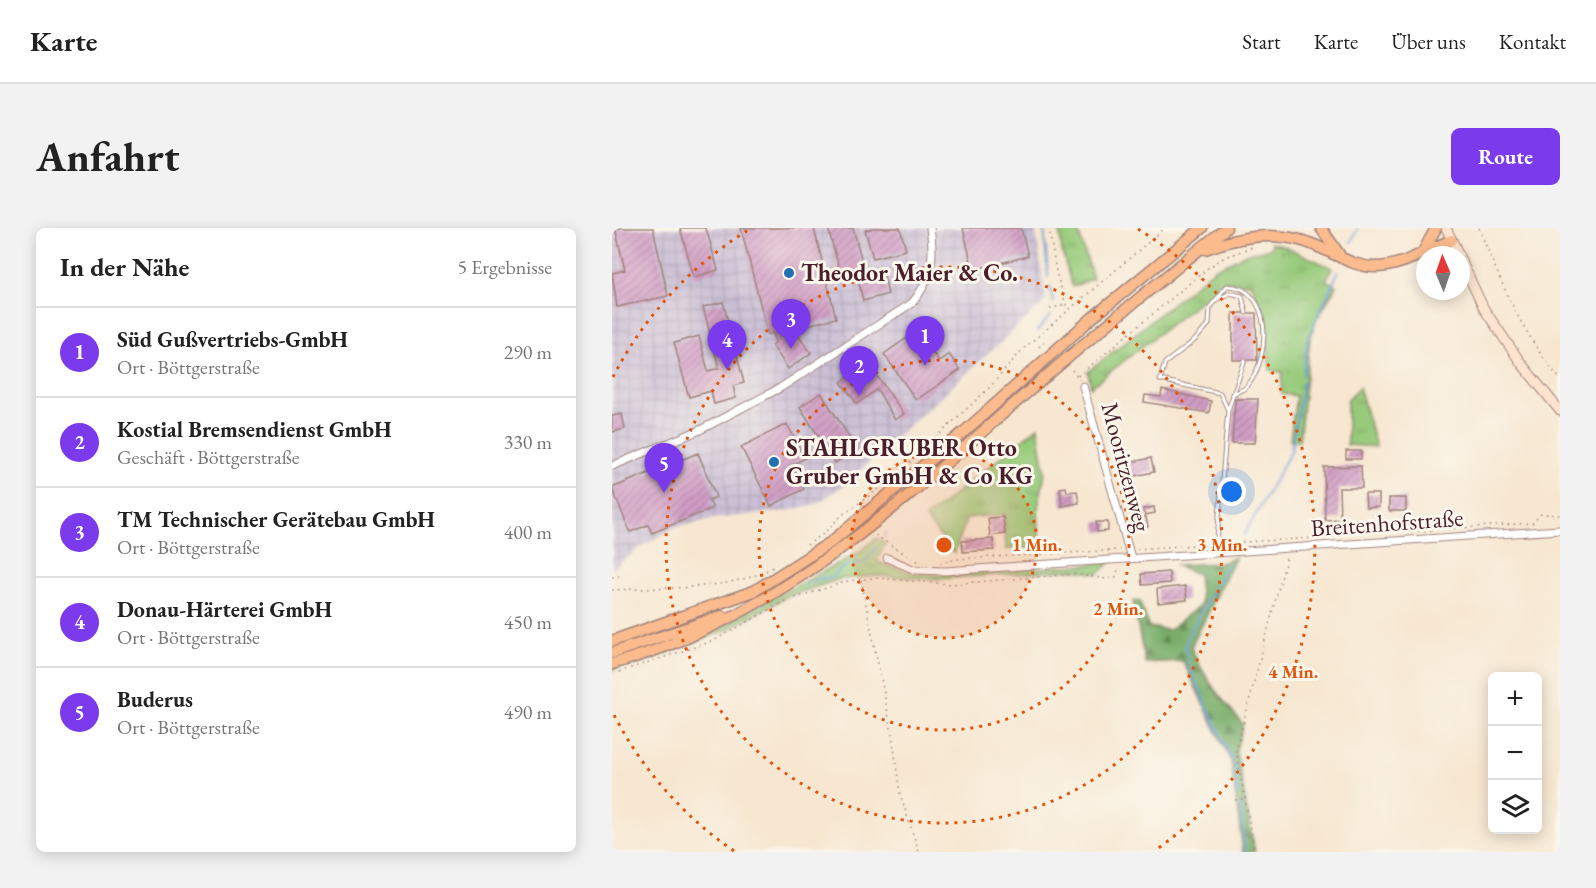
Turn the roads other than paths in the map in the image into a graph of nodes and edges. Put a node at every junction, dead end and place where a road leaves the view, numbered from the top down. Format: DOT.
graph roads {
  1 [pos="930,228"];
  2 [pos="1202,228"];
  3 [pos="1226,228"];
  4 [pos="1321,228"];
  5 [pos="1436,228"];
  6 [pos="1446,228"];
  7 [pos="1451,240"];
  8 [pos="1426,246"];
  9 [pos="1436,246"];
  10 [pos="1454,246"];
  11 [pos="1194,254"];
  12 [pos="1416,254"];
  13 [pos="1346,260"];
  14 [pos="1470,279"];
  15 [pos="1215,300"];
  16 [pos="1246,313"];
  17 [pos="1245,360"];
  18 [pos="1083,386"];
  19 [pos="1232,394"];
  20 [pos="1228,410"];
  21 [pos="1560,411"];
  22 [pos="612,466"];
  23 [pos="1560,530"];
  24 [pos="1216,552"];
  25 [pos="887,558"];
  26 [pos="1131,558"];
  27 [pos="756,597"];
  28 [pos="612,641"];
  29 [pos="612,653"];
  30 [pos="612,664"];
  1 -- 22 [label="street"];
  2 -- 27 [label="highway"];
  3 -- 11 [label="highway"];
  4 -- 13 [label="highway"];
  5 -- 8 [label="highway"];
  6 -- 7 [label="main road"];
  7 -- 9 [label="highway"];
  7 -- 10 [label="main road"];
  11 -- 13 [label="highway"];
  11 -- 27 [label="highway"];
  12 -- 13 [label="highway"];
  14 -- 21 [label="main road"];
  15 -- 16 [label="lane"];
  15 -- 19 [label="lane"];
  15 -- 20 [label="lane"];
  17 -- 19 [label="lane"];
  18 -- 26 [label="street, Mooritzenweg"];
  19 -- 20 [label="lane"];
  20 -- 24 [label="lane"];
  23 -- 24 [label="street, Breitenhofstraße"];
  24 -- 26 [label="street, Breitenhofstraße"];
  25 -- 26 [label="street, Breitenhofstraße"];
  27 -- 28 [label="highway"];
  27 -- 29 [label="highway"];
  27 -- 30 [label="highway"];
}
